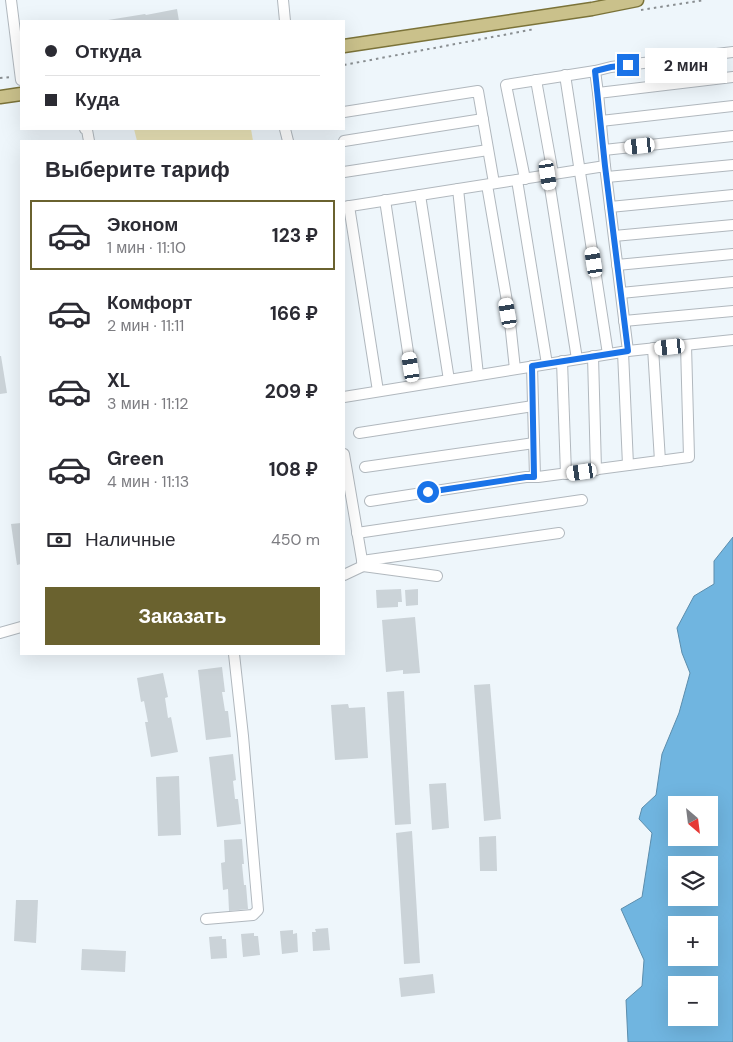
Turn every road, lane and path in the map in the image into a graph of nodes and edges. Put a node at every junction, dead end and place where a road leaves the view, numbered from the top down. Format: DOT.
graph roads {
  1 [pos="11,0"];
  2 [pos="283,0"];
  3 [pos="705,0"];
  4 [pos="636,6"];
  5 [pos="285,20"];
  6 [pos="538,29"];
  7 [pos="345,46"];
  8 [pos="733,52"];
  9 [pos="345,65"];
  10 [pos="595,71"];
  11 [pos="20,72"];
  12 [pos="565,76"];
  13 [pos="733,77"];
  14 [pos="536,80"];
  15 [pos="598,93"];
  16 [pos="20,94"];
  17 [pos="0,97"];
  18 [pos="733,106"];
  19 [pos="345,112"];
  20 [pos="483,119"];
  21 [pos="601,121"];
  22 [pos="733,136"];
  23 [pos="345,141"];
  24 [pos="488,150"];
  25 [pos="604,150"];
  26 [pos="605,166"];
  27 [pos="733,166"];
  28 [pos="580,170"];
  29 [pos="345,172"];
  30 [pos="550,175"];
  31 [pos="606,177"];
  32 [pos="521,179"];
  33 [pos="490,184"];
  34 [pos="458,189"];
  35 [pos="420,195"];
  36 [pos="733,195"];
  37 [pos="385,200"];
  38 [pos="346,206"];
  39 [pos="610,207"];
  40 [pos="733,225"];
  41 [pos="614,236"];
  42 [pos="733,254"];
  43 [pos="617,265"];
  44 [pos="733,282"];
  45 [pos="621,293"];
  46 [pos="733,311"];
  47 [pos="624,322"];
  48 [pos="733,340"];
  49 [pos="686,345"];
  50 [pos="654,348"];
  51 [pos="625,351"];
  52 [pos="608,354"];
  53 [pos="594,356"];
  54 [pos="578,359"];
  55 [pos="562,361"];
  56 [pos="547,364"];
  57 [pos="532,366"];
  58 [pos="515,369"];
  59 [pos="478,375"];
  60 [pos="449,380"];
  61 [pos="414,386"];
  62 [pos="378,391"];
  63 [pos="345,397"];
  64 [pos="533,406"];
  65 [pos="358,433"];
  66 [pos="534,443"];
  67 [pos="345,460"];
  68 [pos="660,461"];
  69 [pos="628,465"];
  70 [pos="365,467"];
  71 [pos="596,470"];
  72 [pos="566,474"];
  73 [pos="534,477"];
  74 [pos="582,500"];
  75 [pos="370,501"];
  76 [pos="559,532"];
  77 [pos="357,533"];
  78 [pos="362,563"];
  79 [pos="345,575"];
  80 [pos="438,576"];
  81 [pos="20,627"];
  82 [pos="0,633"];
  83 [pos="234,655"];
  84 [pos="206,919"];
  1 -- 11 [label="street"];
  2 -- 5 [label="street"];
  3 -- 4 [label="path"];
  4 -- 7 [label="main road"];
  6 -- 9 [label="path"];
  8 -- 10 [label="street"];
  10 -- 12 [label="street"];
  10 -- 15 [label="street"];
  12 -- 14 [label="street"];
  12 -- 28 [label="street"];
  13 -- 15 [label="street"];
  14 -- 30 [label="street"];
  14 -- 32 [label="street"];
  15 -- 21 [label="street"];
  16 -- 17 [label="main road"];
  18 -- 21 [label="street"];
  19 -- 20 [label="street"];
  20 -- 23 [label="street"];
  20 -- 24 [label="street"];
  21 -- 25 [label="street"];
  22 -- 25 [label="street"];
  24 -- 29 [label="street"];
  24 -- 33 [label="street"];
  25 -- 26 [label="street"];
  26 -- 28 [label="street"];
  26 -- 31 [label="street"];
  27 -- 31 [label="street"];
  28 -- 30 [label="street"];
  28 -- 52 [label="street"];
  30 -- 32 [label="street"];
  30 -- 54 [label="street"];
  31 -- 39 [label="street"];
  32 -- 33 [label="street"];
  32 -- 56 [label="street"];
  33 -- 34 [label="street"];
  33 -- 58 [label="street"];
  34 -- 35 [label="street"];
  34 -- 59 [label="street"];
  35 -- 37 [label="street"];
  35 -- 60 [label="street"];
  36 -- 39 [label="street"];
  37 -- 38 [label="street"];
  37 -- 61 [label="street"];
  38 -- 62 [label="street"];
  39 -- 41 [label="street"];
  40 -- 41 [label="street"];
  41 -- 43 [label="street"];
  42 -- 43 [label="street"];
  43 -- 45 [label="street"];
  44 -- 45 [label="street"];
  45 -- 47 [label="street"];
  46 -- 47 [label="street"];
  47 -- 51 [label="street"];
  48 -- 49 [label="street"];
  49 -- 50 [label="street"];
  49 -- 68 [label="street"];
  50 -- 51 [label="street"];
  50 -- 68 [label="street"];
  51 -- 52 [label="street"];
  51 -- 69 [label="street"];
  52 -- 53 [label="street"];
  53 -- 54 [label="street"];
  53 -- 71 [label="street"];
  54 -- 55 [label="street"];
  55 -- 56 [label="street"];
  55 -- 72 [label="street"];
  56 -- 57 [label="street"];
  57 -- 58 [label="street"];
  57 -- 64 [label="street"];
  58 -- 59 [label="street"];
  59 -- 60 [label="street"];
  60 -- 61 [label="street"];
  61 -- 62 [label="street"];
  62 -- 63 [label="street"];
  64 -- 65 [label="street"];
  64 -- 66 [label="street"];
  66 -- 70 [label="street"];
  66 -- 73 [label="street"];
  67 -- 77 [label="street"];
  68 -- 69 [label="street"];
  69 -- 71 [label="street"];
  71 -- 72 [label="street"];
  72 -- 73 [label="street"];
  73 -- 75 [label="street"];
  74 -- 77 [label="street"];
  76 -- 78 [label="street"];
  77 -- 78 [label="street"];
  78 -- 79 [label="street"];
  78 -- 80 [label="street"];
  81 -- 82 [label="street"];
  83 -- 84 [label="street"];
}
